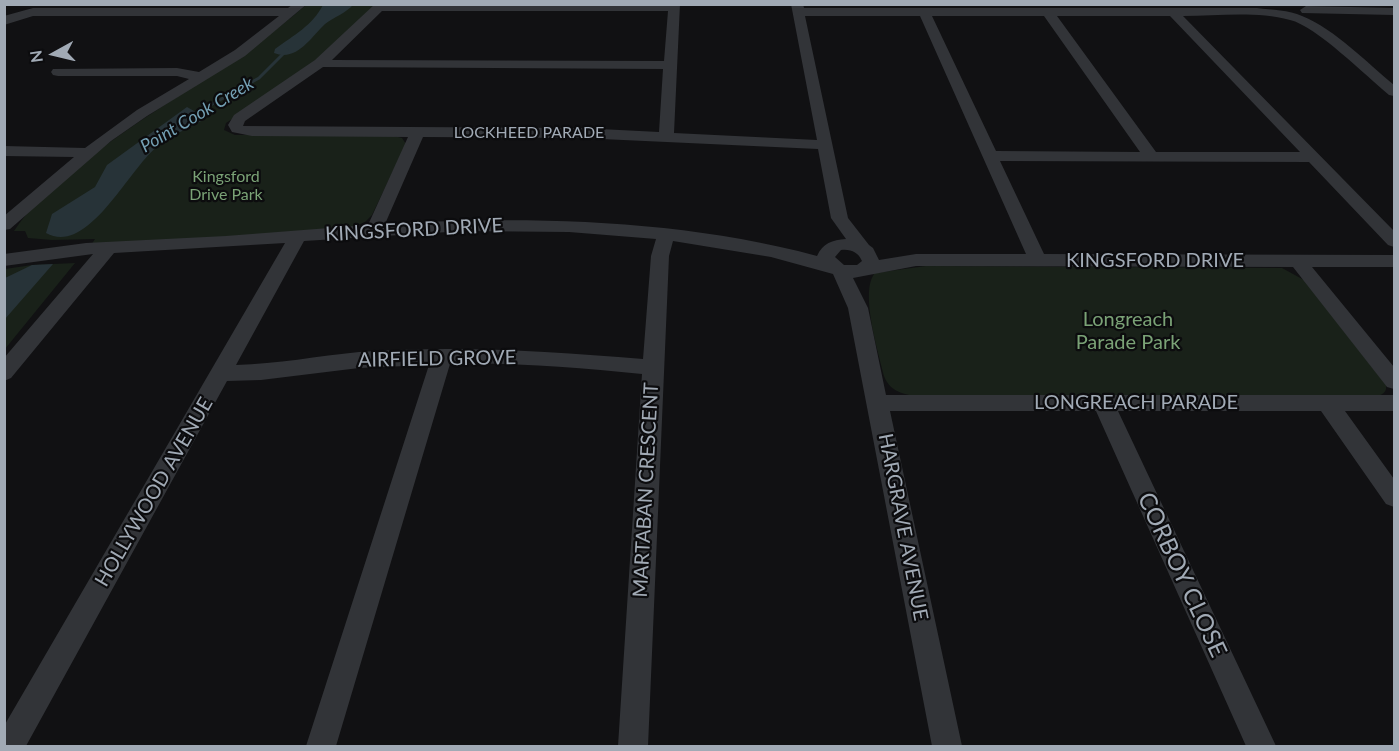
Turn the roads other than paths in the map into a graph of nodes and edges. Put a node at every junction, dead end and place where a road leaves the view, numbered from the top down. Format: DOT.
graph roads {
  1 [pos="381,6"];
  2 [pos="674,6"];
  3 [pos="297,8"];
  4 [pos="798,8"];
  5 [pos="1296,11"];
  6 [pos="924,12"];
  7 [pos="1048,12"];
  8 [pos="1173,12"];
  9 [pos="1395,12"];
  10 [pos="4,21"];
  11 [pos="320,63"];
  12 [pos="670,65"];
  13 [pos="58,72"];
  14 [pos="201,77"];
  15 [pos="1395,92"];
  16 [pos="418,132"];
  17 [pos="666,135"];
  18 [pos="826,144"];
  19 [pos="4,151"];
  20 [pos="87,153"];
  21 [pos="990,156"];
  22 [pos="1151,156"];
  23 [pos="1312,157"];
  24 [pos="840,218"];
  25 [pos="11,220"];
  26 [pos="374,230"];
  27 [pos="666,234"];
  28 [pos="4,237"];
  29 [pos="297,237"];
  30 [pos="1395,241"];
  31 [pos="4,246"];
  32 [pos="832,247"];
  33 [pos="863,248"];
  34 [pos="107,249"];
  35 [pos="40,252"];
  36 [pos="786,252"];
  37 [pos="4,260"];
  38 [pos="916,260"];
  39 [pos="1038,261"];
  40 [pos="1298,261"];
  41 [pos="1395,261"];
  42 [pos="837,268"];
  43 [pos="866,268"];
  44 [pos="858,308"];
  45 [pos="442,356"];
  46 [pos="652,367"];
  47 [pos="4,373"];
  48 [pos="221,373"];
  49 [pos="1395,381"];
  50 [pos="878,403"];
  51 [pos="1395,403"];
  52 [pos="1103,404"];
  53 [pos="1328,404"];
  54 [pos="1395,497"];
  55 [pos="10,747"];
  56 [pos="321,747"];
  57 [pos="633,747"];
  58 [pos="947,747"];
  59 [pos="1261,747"];
  1 -- 2 [label="street"];
  1 -- 11 [label="street"];
  2 -- 12 [label="street"];
  3 -- 10 [label="street"];
  3 -- 14 [label="street"];
  4 -- 6 [label="street"];
  4 -- 18 [label="street"];
  5 -- 8 [label="street"];
  5 -- 9 [label="street"];
  5 -- 15 [label="street"];
  6 -- 7 [label="street"];
  6 -- 21 [label="street"];
  7 -- 8 [label="street"];
  7 -- 22 [label="street"];
  8 -- 23 [label="street"];
  11 -- 12 [label="street"];
  11 -- 16 [label="street, LOCKHEED PARADE"];
  12 -- 17 [label="street"];
  13 -- 14 [label="street"];
  14 -- 20 [label="street"];
  16 -- 17 [label="street, LOCKHEED PARADE"];
  16 -- 26 [label="street"];
  17 -- 18 [label="street, LOCKHEED PARADE"];
  18 -- 24 [label="street"];
  19 -- 20 [label="street"];
  20 -- 25 [label="street"];
  21 -- 22 [label="street"];
  21 -- 39 [label="street"];
  22 -- 23 [label="street"];
  23 -- 30 [label="street"];
  24 -- 32 [label="street"];
  24 -- 33 [label="street"];
  25 -- 28 [label="street"];
  26 -- 27 [label="street, KINGSFORD DRIVE"];
  26 -- 29 [label="street, KINGSFORD DRIVE"];
  27 -- 36 [label="street, KINGSFORD DRIVE"];
  27 -- 46 [label="street, MARTABAN CRESCENT"];
  29 -- 34 [label="street, KINGSFORD DRIVE"];
  29 -- 48 [label="street, HOLLYWOOD AVENUE"];
  31 -- 35 [label="street, KINGSFORD DRIVE"];
  32 -- 33 [label="street"];
  32 -- 36 [label="street, KINGSFORD DRIVE"];
  32 -- 42 [label="street"];
  33 -- 38 [label="street, KINGSFORD DRIVE"];
  33 -- 43 [label="street"];
  34 -- 35 [label="street, KINGSFORD DRIVE"];
  34 -- 47 [label="street"];
  35 -- 37 [label="street, KINGSFORD DRIVE"];
  36 -- 42 [label="street, KINGSFORD DRIVE"];
  38 -- 39 [label="street, KINGSFORD DRIVE"];
  38 -- 43 [label="street, KINGSFORD DRIVE"];
  39 -- 40 [label="street, KINGSFORD DRIVE"];
  40 -- 41 [label="street, KINGSFORD DRIVE"];
  40 -- 49 [label="street"];
  42 -- 43 [label="street"];
  42 -- 44 [label="street, HARGRAVE AVENUE"];
  43 -- 44 [label="street, HARGRAVE AVENUE"];
  44 -- 50 [label="street, HARGRAVE AVENUE"];
  45 -- 46 [label="street, AIRFIELD GROVE"];
  45 -- 48 [label="street, AIRFIELD GROVE"];
  45 -- 56 [label="street"];
  46 -- 57 [label="street, MARTABAN CRESCENT"];
  48 -- 55 [label="street, HOLLYWOOD AVENUE"];
  50 -- 52 [label="street, LONGREACH PARADE"];
  50 -- 58 [label="street, HARGRAVE AVENUE"];
  51 -- 53 [label="street, LONGREACH PARADE"];
  52 -- 53 [label="street, LONGREACH PARADE"];
  52 -- 59 [label="street, CORBOY CLOSE"];
  53 -- 54 [label="street"];
}
